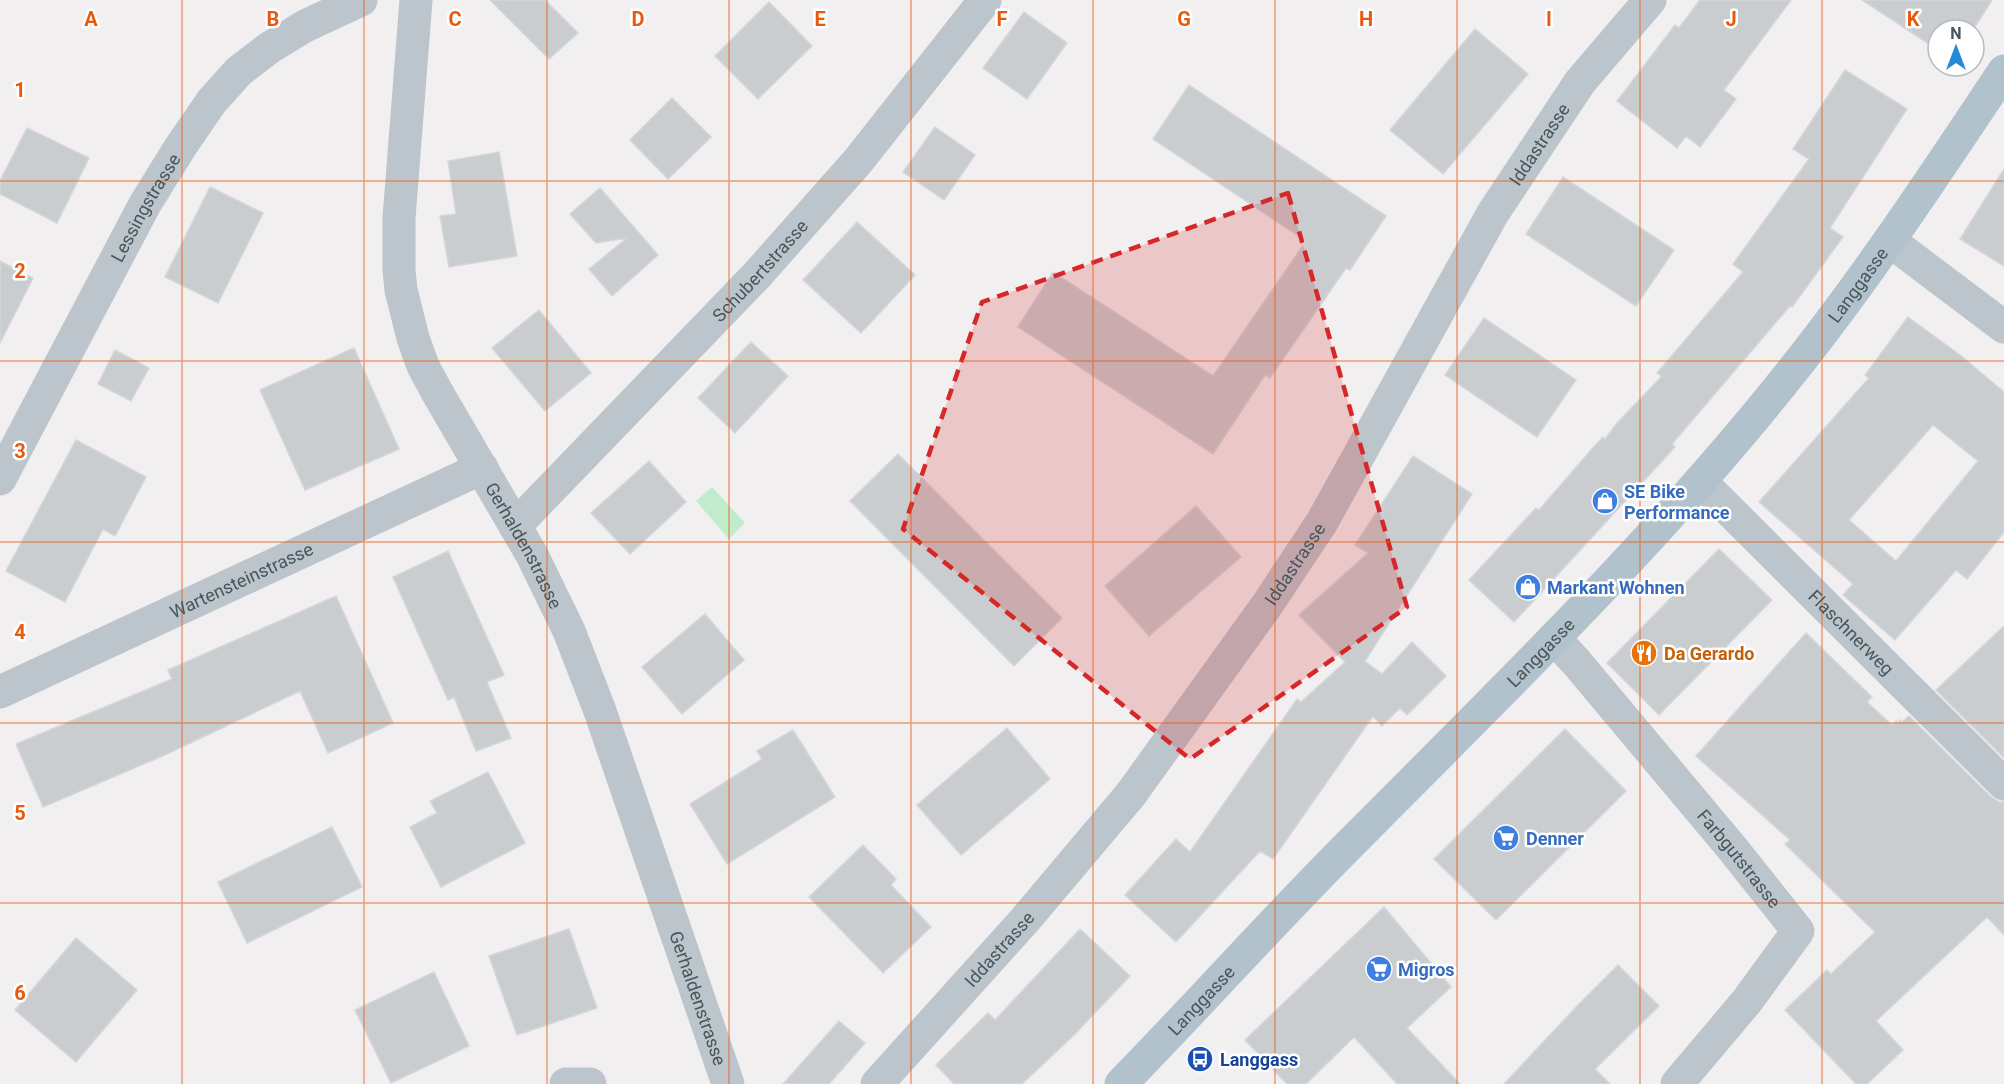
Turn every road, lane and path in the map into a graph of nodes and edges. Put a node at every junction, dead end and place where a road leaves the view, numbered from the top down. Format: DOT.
graph roads {
  1 [pos="361,0"];
  2 [pos="416,0"];
  3 [pos="985,0"];
  4 [pos="1650,0"];
  5 [pos="2004,71"];
  6 [pos="1890,241"];
  7 [pos="2004,327"];
  8 [pos="482,468"];
  9 [pos="0,479"];
  10 [pos="1700,481"];
  11 [pos="515,526"];
  12 [pos="1554,638"];
  13 [pos="0,692"];
  14 [pos="2004,784"];
  15 [pos="566,1084"];
  16 [pos="590,1084"];
  17 [pos="728,1084"];
  18 [pos="877,1084"];
  19 [pos="1121,1084"];
  20 [pos="1677,1084"];
  1 -- 9 [label="street, Lessingstrasse"];
  2 -- 8 [label="street, Gerhaldenstrasse"];
  3 -- 11 [label="street, Schubertstrasse"];
  4 -- 18 [label="street, Iddastrasse"];
  5 -- 6 [label="main road, Langgasse"];
  6 -- 7 [label="street"];
  6 -- 10 [label="main road, Langgasse"];
  8 -- 11 [label="street, Gerhaldenstrasse"];
  8 -- 13 [label="street, Wartensteinstrasse"];
  10 -- 12 [label="main road, Langgasse"];
  10 -- 14 [label="street, Flaschnerweg"];
  11 -- 17 [label="street, Gerhaldenstrasse"];
  12 -- 19 [label="main road, Langgasse"];
  12 -- 20 [label="street, Farbgutstrasse"];
  15 -- 16 [label="street"];
}
